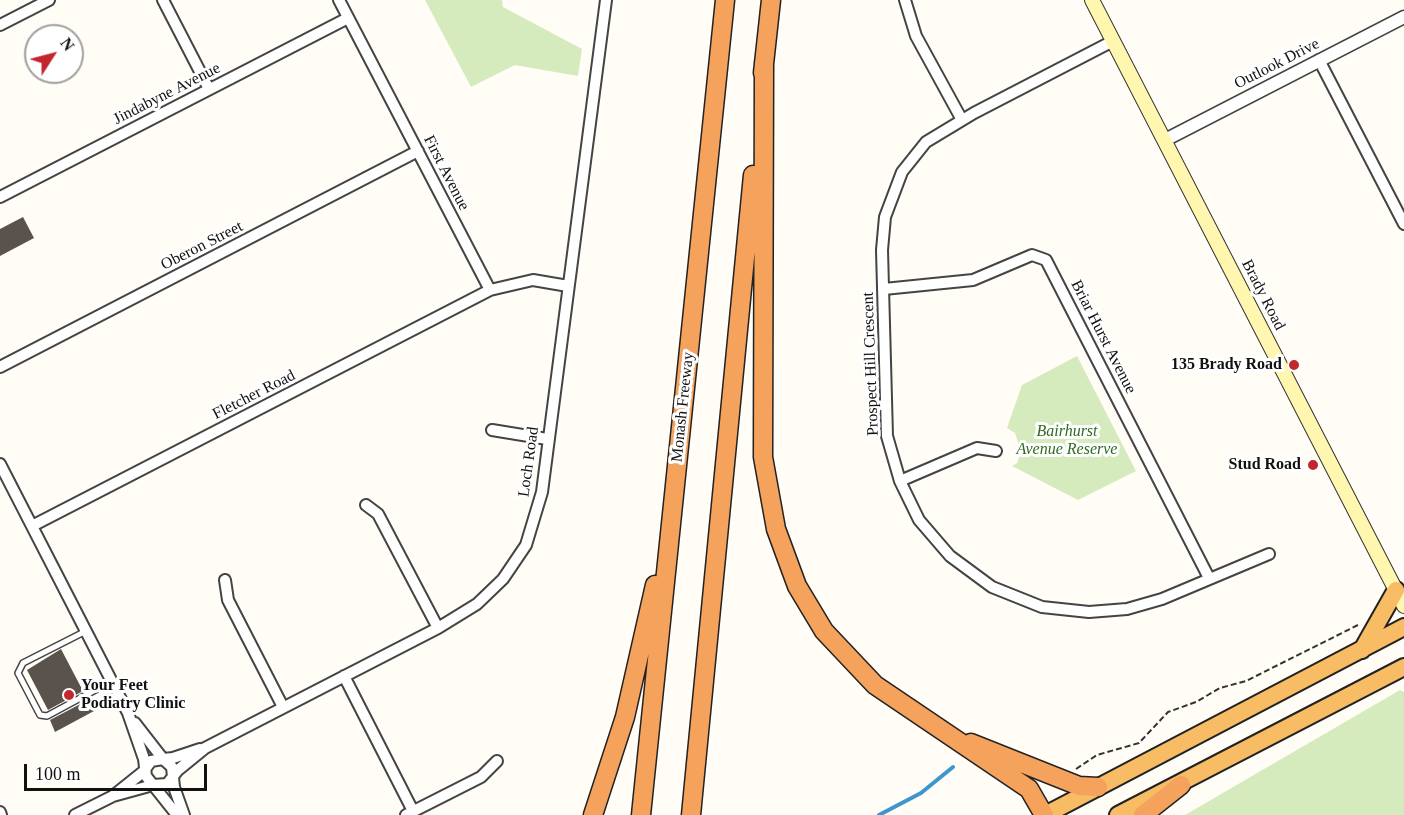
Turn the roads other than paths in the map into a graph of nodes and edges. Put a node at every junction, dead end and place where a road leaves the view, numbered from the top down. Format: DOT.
graph roads {
  1 [pos="49,0"];
  2 [pos="163,0"];
  3 [pos="339,0"];
  4 [pos="606,0"];
  5 [pos="725,0"];
  6 [pos="771,0"];
  7 [pos="905,0"];
  8 [pos="1092,0"];
  9 [pos="1404,17"];
  10 [pos="348,18"];
  11 [pos="0,26"];
  12 [pos="1113,41"];
  13 [pos="1319,60"];
  14 [pos="764,62"];
  15 [pos="209,89"];
  16 [pos="962,120"];
  17 [pos="1165,140"];
  18 [pos="418,151"];
  19 [pos="0,198"];
  20 [pos="1404,224"];
  21 [pos="568,286"];
  22 [pos="884,289"];
  23 [pos="490,290"];
  24 [pos="0,367"];
  25 [pos="492,430"];
  26 [pos="547,439"];
  27 [pos="996,451"];
  28 [pos="0,464"];
  29 [pos="900,481"];
  30 [pos="366,505"];
  31 [pos="672,510"];
  32 [pos="32,526"];
  33 [pos="1269,554"];
  34 [pos="1209,578"];
  35 [pos="225,580"];
  36 [pos="1396,584"];
  37 [pos="1404,606"];
  38 [pos="1404,627"];
  39 [pos="438,628"];
  40 [pos="86,631"];
  41 [pos="1362,650"];
  42 [pos="1401,671"];
  43 [pos="344,676"];
  44 [pos="112,681"];
  45 [pos="283,707"];
  46 [pos="128,713"];
  47 [pos="960,743"];
  48 [pos="205,748"];
  49 [pos="163,759"];
  50 [pos="497,761"];
  51 [pos="146,768"];
  52 [pos="173,776"];
  53 [pos="153,785"];
  54 [pos="1181,785"];
  55 [pos="1098,787"];
  56 [pos="112,796"];
  57 [pos="410,813"];
  58 [pos="75,815"];
  59 [pos="177,815"];
  60 [pos="184,815"];
  61 [pos="593,815"];
  62 [pos="641,815"];
  63 [pos="691,815"];
  64 [pos="1044,815"];
  65 [pos="1118,815"];
  66 [pos="1143,815"];
  1 -- 11 [label="street"];
  2 -- 15 [label="street"];
  3 -- 10 [label="street, First Avenue"];
  4 -- 21 [label="street, Loch Road"];
  5 -- 31 [label="highway, Monash Freeway"];
  6 -- 14 [label="highway"];
  7 -- 16 [label="street"];
  8 -- 12 [label="main road, Brady Road"];
  9 -- 13 [label="street, Outlook Drive"];
  10 -- 15 [label="street, Jindabyne Avenue"];
  10 -- 18 [label="street, First Avenue"];
  12 -- 16 [label="street, Prospect Hill Crescent"];
  12 -- 17 [label="main road, Brady Road"];
  13 -- 17 [label="street, Outlook Drive"];
  13 -- 20 [label="street"];
  14 -- 47 [label="highway"];
  14 -- 63 [label="highway"];
  15 -- 19 [label="street, Jindabyne Avenue"];
  16 -- 22 [label="street, Prospect Hill Crescent"];
  17 -- 36 [label="main road, Brady Road"];
  18 -- 23 [label="street, First Avenue"];
  18 -- 24 [label="street, Oberon Street"];
  21 -- 23 [label="street"];
  21 -- 26 [label="street, Loch Road"];
  22 -- 29 [label="street, Prospect Hill Crescent"];
  22 -- 34 [label="street, Briar Hurst Avenue"];
  23 -- 32 [label="street, Fletcher Road"];
  25 -- 26 [label="street"];
  26 -- 39 [label="street, Loch Road"];
  27 -- 29 [label="street"];
  28 -- 32 [label="street"];
  29 -- 34 [label="street, Prospect Hill Crescent"];
  30 -- 39 [label="street"];
  31 -- 61 [label="highway"];
  31 -- 62 [label="highway, Monash Freeway"];
  32 -- 40 [label="street"];
  33 -- 34 [label="street, Prospect Hill Crescent"];
  35 -- 45 [label="street"];
  36 -- 37 [label="main road, Brady Road"];
  36 -- 41 [label="highway"];
  38 -- 41 [label="highway"];
  39 -- 43 [label="street, Loch Road"];
  40 -- 44 [label="street"];
  40 -- 44 [label="lane"];
  41 -- 55 [label="highway"];
  42 -- 54 [label="highway"];
  43 -- 45 [label="street, Loch Road"];
  43 -- 57 [label="street"];
  44 -- 46 [label="street"];
  45 -- 48 [label="street, Loch Road"];
  46 -- 49 [label="street"];
  46 -- 51 [label="street"];
  47 -- 55 [label="highway"];
  47 -- 64 [label="highway"];
  48 -- 49 [label="street, Loch Road"];
  48 -- 52 [label="street, Loch Road"];
  49 -- 51 [label="street"];
  49 -- 52 [label="street"];
  50 -- 57 [label="street"];
  51 -- 53 [label="street"];
  51 -- 56 [label="street"];
  52 -- 53 [label="street"];
  52 -- 60 [label="street"];
  53 -- 56 [label="street"];
  53 -- 59 [label="street"];
  54 -- 65 [label="highway"];
  54 -- 66 [label="highway"];
  55 -- 64 [label="highway"];
  56 -- 58 [label="street"];
}
